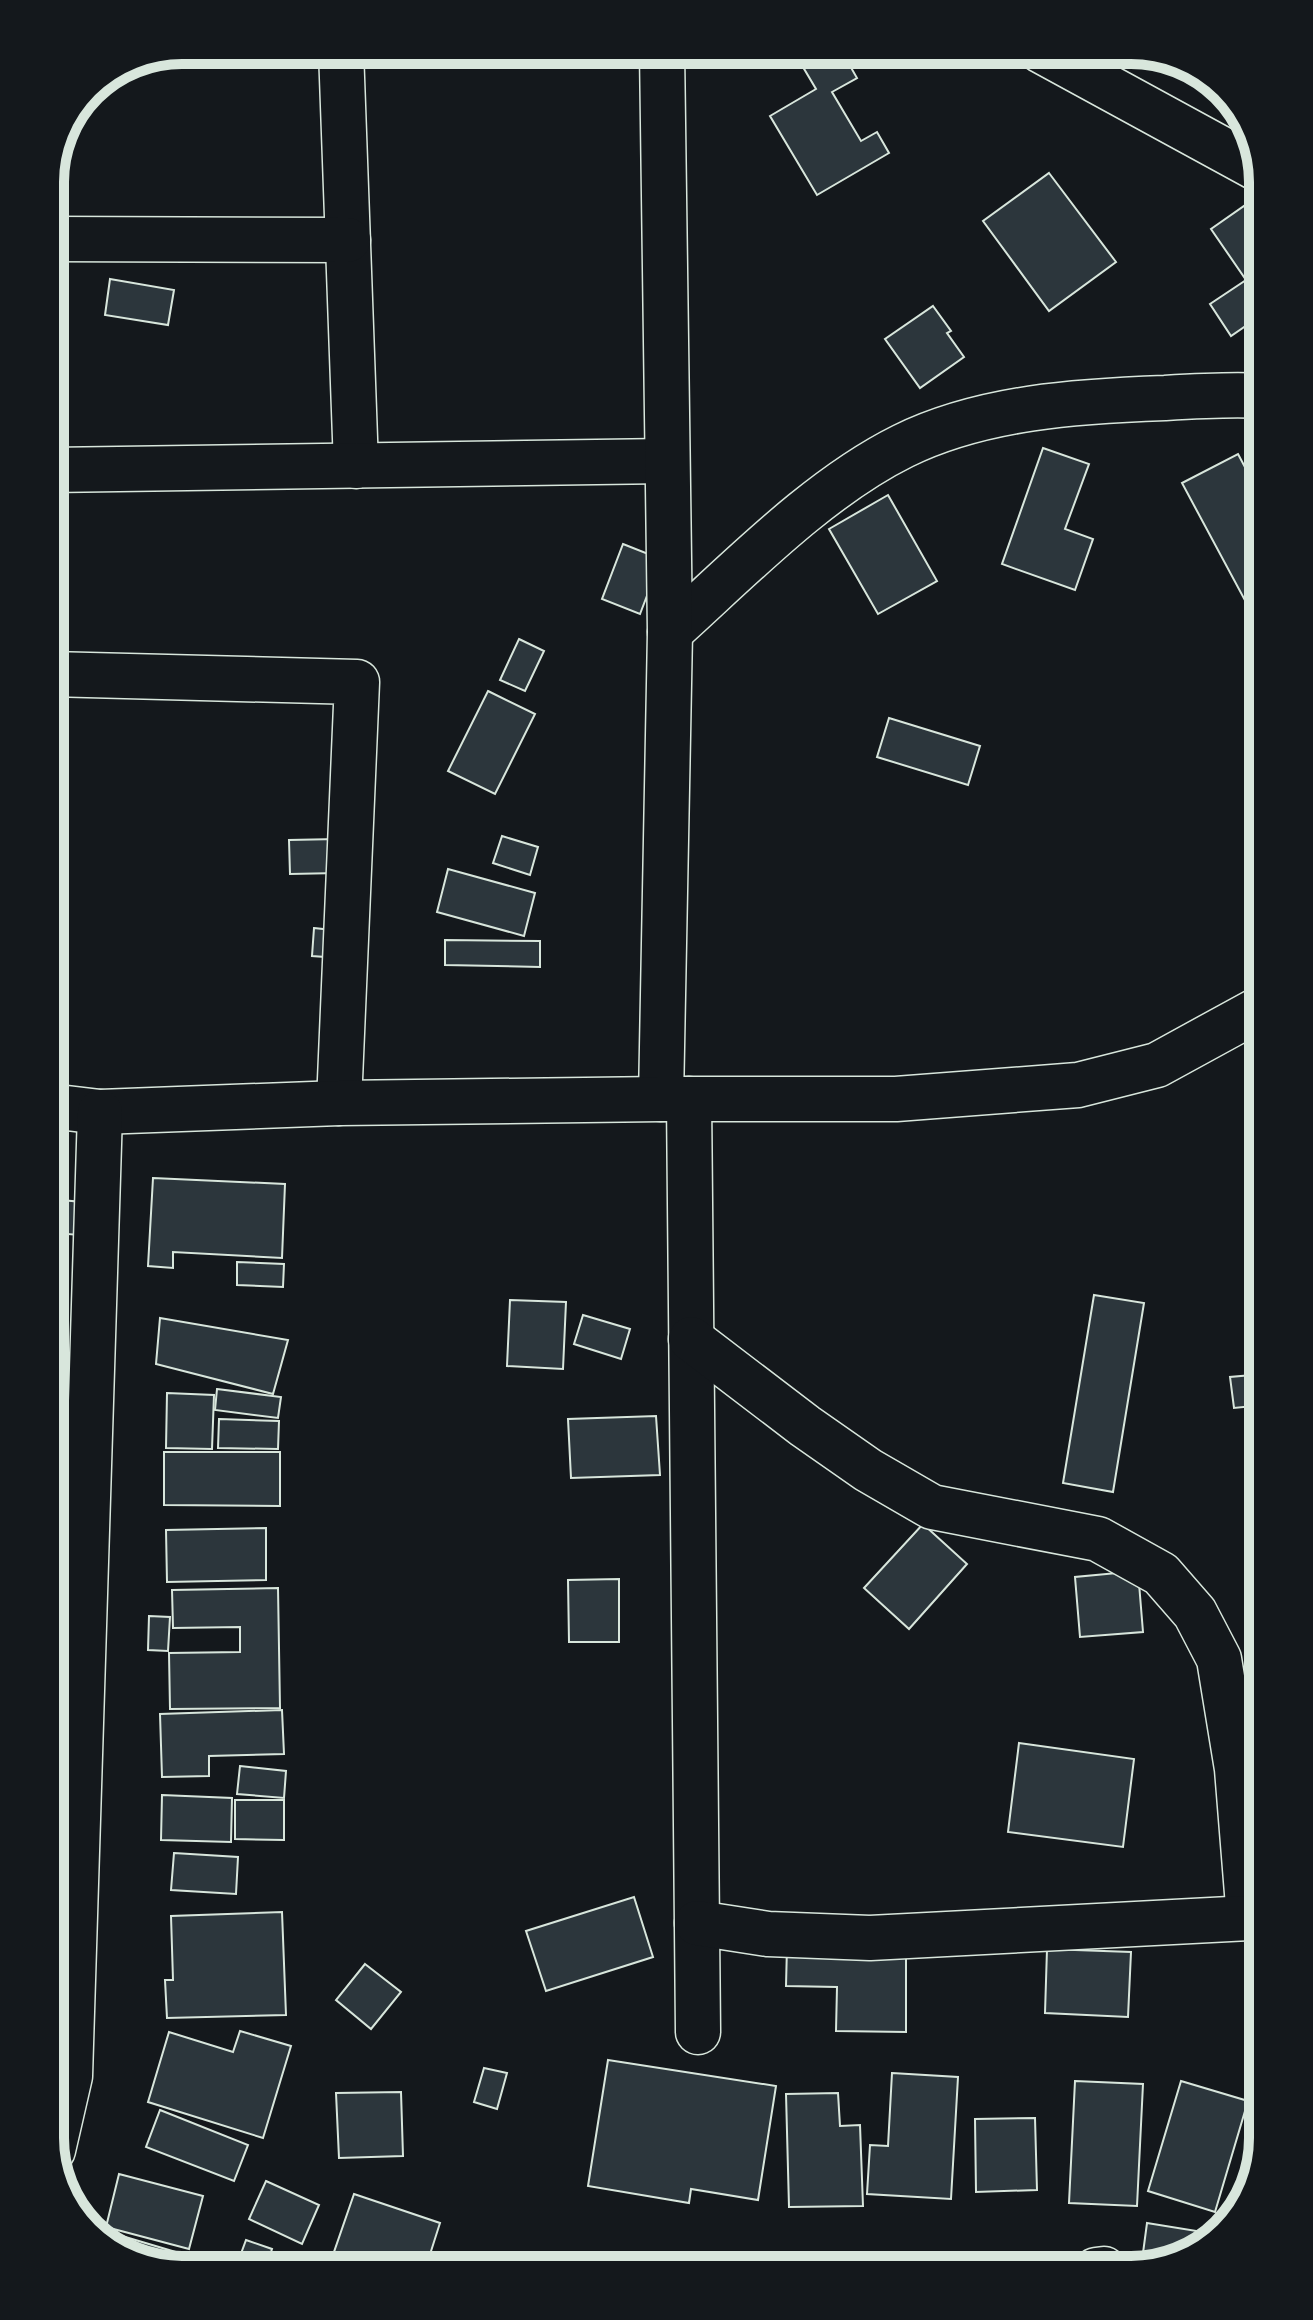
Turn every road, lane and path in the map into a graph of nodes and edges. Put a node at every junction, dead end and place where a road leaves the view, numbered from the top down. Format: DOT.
graph roads {
  1 [pos="342,64"];
  2 [pos="662,64"];
  3 [pos="1069,64"];
  4 [pos="1244,148"];
  5 [pos="64,239"];
  6 [pos="348,240"];
  7 [pos="1249,396"];
  8 [pos="667,461"];
  9 [pos="356,466"];
  10 [pos="64,470"];
  11 [pos="670,632"];
  12 [pos="64,674"];
  13 [pos="1249,1015"];
  14 [pos="675,1099"];
  15 [pos="339,1103"];
  16 [pos="64,1108"];
  17 [pos="100,1112"];
  18 [pos="691,1339"];
  19 [pos="1249,1863"];
  20 [pos="1249,1918"];
  21 [pos="697,1923"];
  22 [pos="64,1978"];
  23 [pos="698,2032"];
  1 -- 6 [label="street"];
  2 -- 8 [label="street"];
  3 -- 4 [label="street"];
  5 -- 6 [label="street"];
  6 -- 9 [label="street"];
  7 -- 11 [label="street"];
  8 -- 9 [label="street"];
  8 -- 11 [label="street"];
  9 -- 10 [label="street"];
  11 -- 14 [label="street"];
  12 -- 15 [label="street"];
  13 -- 14 [label="street"];
  14 -- 15 [label="street"];
  14 -- 18 [label="street"];
  15 -- 17 [label="street"];
  16 -- 17 [label="street"];
  17 -- 22 [label="street"];
  18 -- 19 [label="street"];
  18 -- 21 [label="street"];
  20 -- 21 [label="street"];
  21 -- 23 [label="street"];
}
